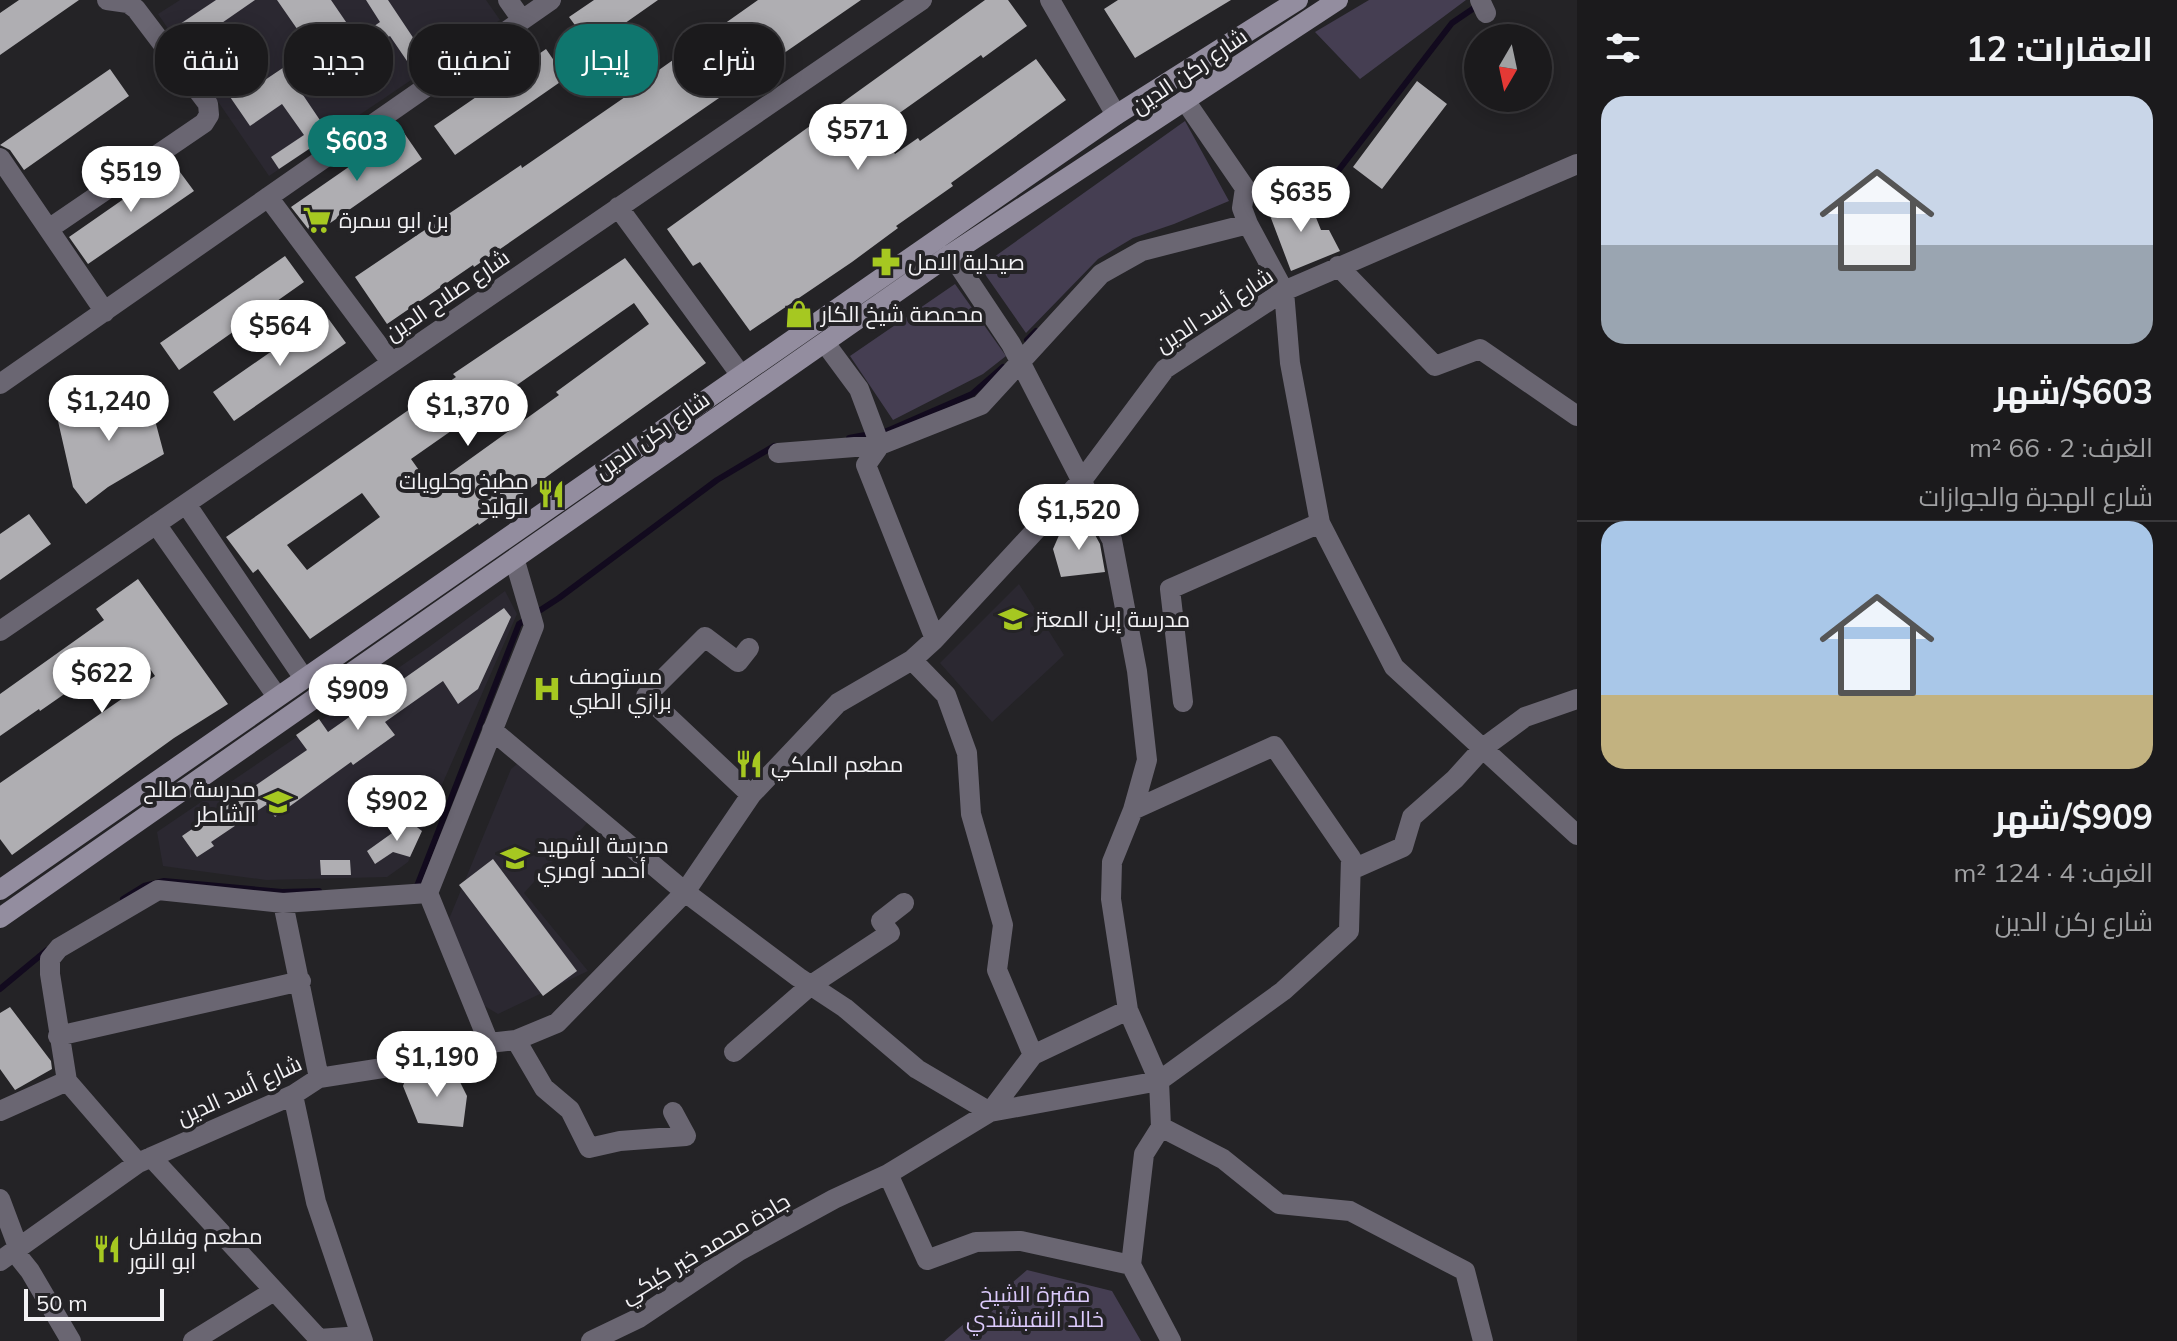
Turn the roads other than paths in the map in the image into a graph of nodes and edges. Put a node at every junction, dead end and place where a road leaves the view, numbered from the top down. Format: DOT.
graph roads {
  1 [pos="107,0"];
  2 [pos="508,0"];
  3 [pos="551,0"];
  4 [pos="922,0"];
  5 [pos="1050,0"];
  6 [pos="1298,0"];
  7 [pos="1338,0"];
  8 [pos="522,20"];
  9 [pos="1186,102"];
  10 [pos="1116,115"];
  11 [pos="0,158"];
  12 [pos="1577,164"];
  13 [pos="268,197"];
  14 [pos="618,207"];
  15 [pos="1245,216"];
  16 [pos="50,228"];
  17 [pos="951,254"];
  18 [pos="1338,266"];
  19 [pos="1284,291"];
  20 [pos="105,312"];
  21 [pos="825,343"];
  22 [pos="391,362"];
  23 [pos="1020,362"];
  24 [pos="740,374"];
  25 [pos="0,384"];
  26 [pos="1577,416"];
  27 [pos="877,436"];
  28 [pos="778,453"];
  29 [pos="1083,479"];
  30 [pos="186,504"];
  31 [pos="1320,523"];
  32 [pos="156,524"];
  33 [pos="515,561"];
  34 [pos="0,631"];
  35 [pos="935,639"];
  36 [pos="749,648"];
  37 [pos="912,660"];
  38 [pos="303,677"];
  39 [pos="276,695"];
  40 [pos="1577,699"];
  41 [pos="1183,702"];
  42 [pos="492,730"];
  43 [pos="1483,748"];
  44 [pos="751,795"];
  45 [pos="1133,810"];
  46 [pos="1577,835"];
  47 [pos="1351,870"];
  48 [pos="0,890"];
  49 [pos="685,892"];
  50 [pos="428,893"];
  51 [pos="283,903"];
  52 [pos="904,903"];
  53 [pos="0,918"];
  54 [pos="301,981"];
  55 [pos="811,985"];
  56 [pos="1128,1010"];
  57 [pos="58,1036"];
  58 [pos="516,1040"];
  59 [pos="489,1043"];
  60 [pos="734,1052"];
  61 [pos="1033,1055"];
  62 [pos="319,1078"];
  63 [pos="67,1081"];
  64 [pos="1159,1081"];
  65 [pos="293,1095"];
  66 [pos="0,1111"];
  67 [pos="673,1112"];
  68 [pos="990,1112"];
  69 [pos="1161,1127"];
  70 [pos="144,1160"];
  71 [pos="888,1174"];
  72 [pos="0,1199"];
  73 [pos="11,1253"];
  74 [pos="1131,1265"];
  75 [pos="274,1291"];
  76 [pos="362,1338"];
  77 [pos="71,1341"];
  78 [pos="193,1341"];
  79 [pos="591,1341"];
  80 [pos="1171,1341"];
  81 [pos="1483,1341"];
  1 -- 16 [label="street"];
  2 -- 8 [label="street"];
  3 -- 8 [label="street"];
  4 -- 14 [label="street, شارع صلاح الدين"];
  5 -- 10 [label="street"];
  6 -- 10 [label="main road, شارع ركن الدين"];
  7 -- 9 [label="main road, شارع ركن الدين"];
  8 -- 13 [label="street"];
  9 -- 15 [label="street"];
  9 -- 17 [label="main road, شارع ركن الدين"];
  10 -- 24 [label="main road, شارع ركن الدين"];
  11 -- 16 [label="street"];
  12 -- 18 [label="street, شارع أسد الدين"];
  13 -- 20 [label="street"];
  13 -- 22 [label="street"];
  14 -- 22 [label="street, شارع صلاح الدين"];
  14 -- 24 [label="street"];
  15 -- 19 [label="street"];
  15 -- 23 [label="street"];
  16 -- 20 [label="street"];
  17 -- 21 [label="main road, شارع ركن الدين"];
  17 -- 23 [label="street"];
  18 -- 19 [label="street, شارع أسد الدين"];
  18 -- 26 [label="street"];
  19 -- 29 [label="street, شارع أسد الدين"];
  19 -- 31 [label="street"];
  20 -- 25 [label="street"];
  21 -- 27 [label="street"];
  21 -- 33 [label="main road, شارع ركن الدين"];
  22 -- 30 [label="street, شارع صلاح الدين"];
  23 -- 27 [label="street"];
  23 -- 29 [label="street"];
  24 -- 38 [label="main road, شارع ركن الدين"];
  27 -- 28 [label="street"];
  27 -- 35 [label="street"];
  29 -- 35 [label="street, شارع أسد الدين"];
  29 -- 45 [label="street"];
  30 -- 32 [label="street, شارع صلاح الدين"];
  30 -- 38 [label="street"];
  31 -- 41 [label="street"];
  31 -- 43 [label="street"];
  32 -- 34 [label="street, شارع صلاح الدين"];
  32 -- 39 [label="street"];
  33 -- 42 [label="street"];
  33 -- 53 [label="main road, شارع ركن الدين"];
  35 -- 37 [label="street, شارع أسد الدين"];
  36 -- 44 [label="street"];
  37 -- 44 [label="street, شارع أسد الدين"];
  37 -- 61 [label="street"];
  38 -- 39 [label="main road, شارع ركن الدين"];
  39 -- 48 [label="main road, شارع ركن الدين"];
  40 -- 43 [label="street"];
  42 -- 49 [label="street"];
  42 -- 50 [label="street"];
  43 -- 46 [label="street"];
  43 -- 47 [label="street"];
  44 -- 49 [label="street, شارع أسد الدين"];
  45 -- 47 [label="street"];
  45 -- 56 [label="street"];
  47 -- 64 [label="street"];
  49 -- 55 [label="street"];
  49 -- 58 [label="street, شارع أسد الدين"];
  50 -- 51 [label="street"];
  50 -- 59 [label="street"];
  51 -- 54 [label="street"];
  51 -- 57 [label="street"];
  52 -- 55 [label="street"];
  54 -- 57 [label="street"];
  54 -- 62 [label="street"];
  55 -- 60 [label="street"];
  55 -- 68 [label="street"];
  56 -- 61 [label="street"];
  56 -- 64 [label="street"];
  57 -- 63 [label="street"];
  58 -- 59 [label="street, شارع أسد الدين"];
  58 -- 67 [label="street"];
  59 -- 62 [label="street, شارع أسد الدين"];
  61 -- 68 [label="street"];
  62 -- 65 [label="street, شارع أسد الدين"];
  63 -- 66 [label="street"];
  63 -- 70 [label="street"];
  64 -- 68 [label="street"];
  64 -- 69 [label="street"];
  65 -- 70 [label="street, شارع أسد الدين"];
  65 -- 76 [label="street"];
  68 -- 71 [label="street, جادة محمد خير كيكي"];
  69 -- 74 [label="street"];
  69 -- 81 [label="street"];
  70 -- 73 [label="street, شارع أسد الدين"];
  70 -- 75 [label="street"];
  71 -- 74 [label="street"];
  71 -- 79 [label="street, جادة محمد خير كيكي"];
  72 -- 73 [label="street"];
  73 -- 77 [label="street"];
  74 -- 80 [label="street"];
  75 -- 76 [label="street"];
  75 -- 78 [label="street"];
}
